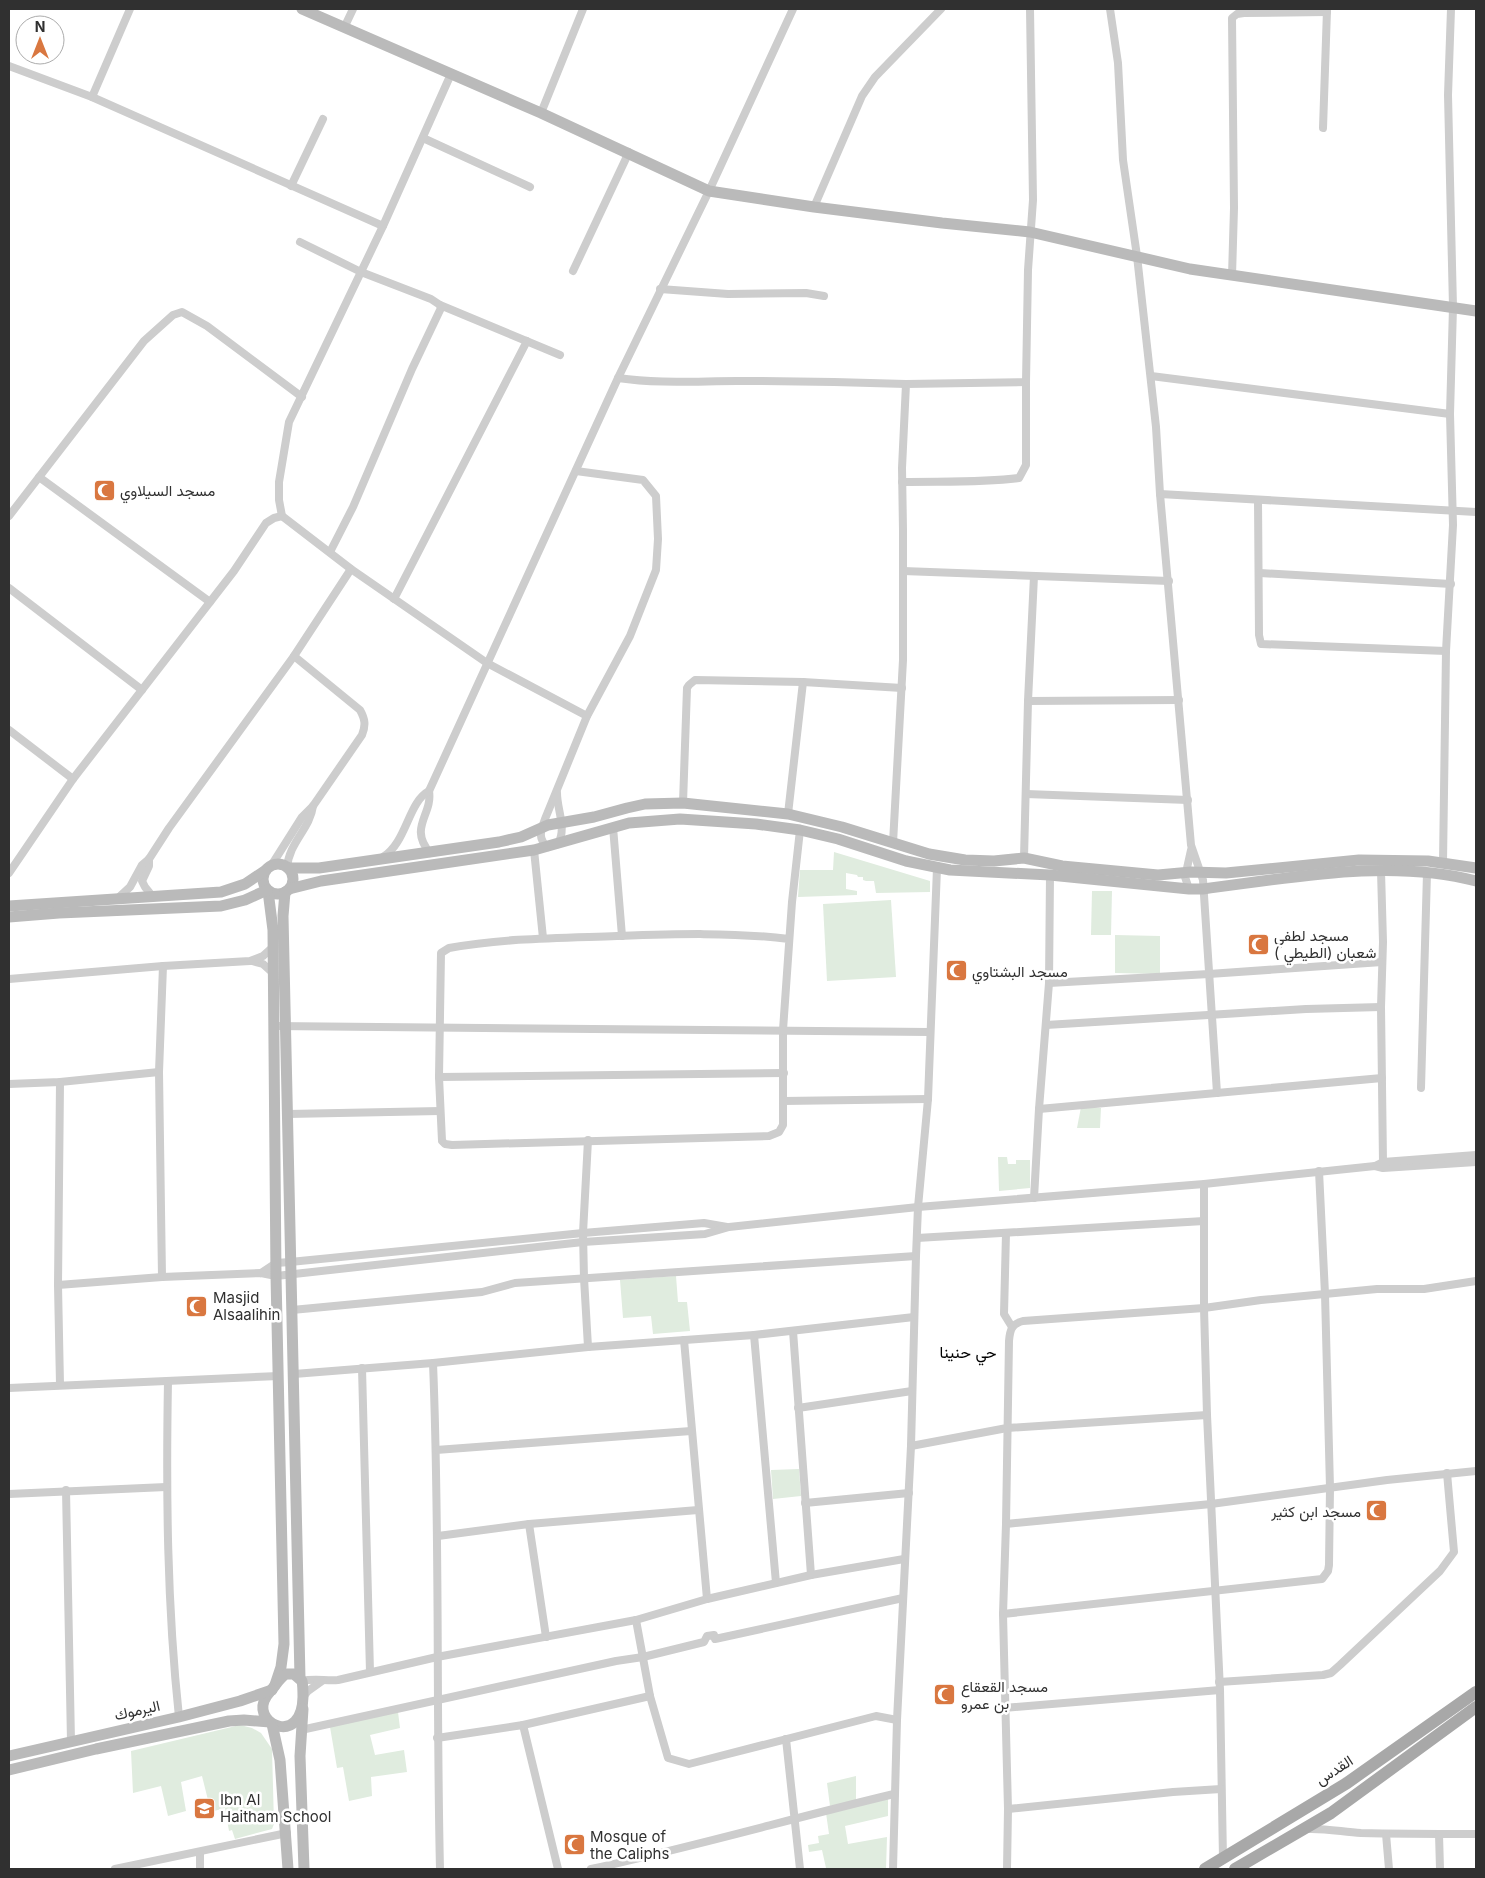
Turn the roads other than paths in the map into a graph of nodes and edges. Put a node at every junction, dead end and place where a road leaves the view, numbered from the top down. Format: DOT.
graph roads {
  1 [pos="130,9"];
  2 [pos="302,9"];
  3 [pos="353,9"];
  4 [pos="583,9"];
  5 [pos="792,9"];
  6 [pos="941,9"];
  7 [pos="1030,9"];
  8 [pos="1110,9"];
  9 [pos="1451,9"];
  10 [pos="1271,11"];
  11 [pos="1327,11"];
  12 [pos="344,28"];
  13 [pos="9,66"];
  14 [pos="451,74"];
  15 [pos="92,97"];
  16 [pos="541,113"];
  17 [pos="323,118"];
  18 [pos="1323,128"];
  19 [pos="423,138"];
  20 [pos="629,152"];
  21 [pos="291,186"];
  22 [pos="530,187"];
  23 [pos="709,191"];
  24 [pos="814,207"];
  25 [pos="383,226"];
  26 [pos="1030,232"];
  27 [pos="300,242"];
  28 [pos="1137,256"];
  29 [pos="573,271"];
  30 [pos="361,272"];
  31 [pos="1232,276"];
  32 [pos="660,289"];
  33 [pos="824,296"];
  34 [pos="440,305"];
  35 [pos="1453,307"];
  36 [pos="1476,311"];
  37 [pos="527,341"];
  38 [pos="560,355"];
  39 [pos="1151,376"];
  40 [pos="618,378"];
  41 [pos="1026,382"];
  42 [pos="906,384"];
  43 [pos="302,397"];
  44 [pos="1450,414"];
  45 [pos="576,471"];
  46 [pos="38,477"];
  47 [pos="902,482"];
  48 [pos="1160,494"];
  49 [pos="1258,500"];
  50 [pos="1453,510"];
  51 [pos="1476,512"];
  52 [pos="9,516"];
  53 [pos="282,516"];
  54 [pos="330,552"];
  55 [pos="351,569"];
  56 [pos="902,571"];
  57 [pos="1260,573"];
  58 [pos="1034,576"];
  59 [pos="1169,582"];
  60 [pos="1451,584"];
  61 [pos="9,588"];
  62 [pos="394,599"];
  63 [pos="210,602"];
  64 [pos="1446,651"];
  65 [pos="294,656"];
  66 [pos="487,663"];
  67 [pos="803,682"];
  68 [pos="902,688"];
  69 [pos="142,690"];
  70 [pos="1179,700"];
  71 [pos="1028,701"];
  72 [pos="588,716"];
  73 [pos="9,730"];
  74 [pos="73,779"];
  75 [pos="429,791"];
  76 [pos="558,791"];
  77 [pos="1026,794"];
  78 [pos="1188,800"];
  79 [pos="683,803"];
  80 [pos="313,806"];
  81 [pos="788,814"];
  82 [pos="562,823"];
  83 [pos="613,827"];
  84 [pos="541,828"];
  85 [pos="800,830"];
  86 [pos="893,843"];
  87 [pos="1191,845"];
  88 [pos="553,846"];
  89 [pos="534,850"];
  90 [pos="430,853"];
  91 [pos="149,859"];
  92 [pos="380,859"];
  93 [pos="1024,859"];
  94 [pos="1444,863"];
  95 [pos="268,868"];
  96 [pos="288,868"];
  97 [pos="937,868"];
  98 [pos="1476,868"];
  99 [pos="1381,871"];
  100 [pos="1186,872"];
  101 [pos="1200,872"];
  102 [pos="9,873"];
  103 [pos="1023,873"];
  104 [pos="1427,873"];
  105 [pos="1050,875"];
  106 [pos="1476,881"];
  107 [pos="1189,889"];
  108 [pos="1203,889"];
  109 [pos="268,890"];
  110 [pos="287,891"];
  111 [pos="153,897"];
  112 [pos="117,899"];
  113 [pos="9,906"];
  114 [pos="9,917"];
  115 [pos="622,936"];
  116 [pos="544,938"];
  117 [pos="789,940"];
  118 [pos="279,947"];
  119 [pos="250,961"];
  120 [pos="1382,962"];
  121 [pos="163,966"];
  122 [pos="279,973"];
  123 [pos="1209,974"];
  124 [pos="9,979"];
  125 [pos="1049,983"];
  126 [pos="1381,1007"];
  127 [pos="1212,1016"];
  128 [pos="1046,1025"];
  129 [pos="273,1026"];
  130 [pos="286,1026"];
  131 [pos="440,1026"];
  132 [pos="784,1030"];
  133 [pos="930,1032"];
  134 [pos="159,1072"];
  135 [pos="784,1073"];
  136 [pos="439,1077"];
  137 [pos="1382,1078"];
  138 [pos="60,1082"];
  139 [pos="9,1084"];
  140 [pos="1421,1088"];
  141 [pos="1218,1093"];
  142 [pos="928,1099"];
  143 [pos="783,1101"];
  144 [pos="1039,1108"];
  145 [pos="440,1111"];
  146 [pos="288,1114"];
  147 [pos="588,1140"];
  148 [pos="1476,1155"];
  149 [pos="1383,1162"];
  150 [pos="1476,1162"];
  151 [pos="1375,1166"];
  152 [pos="1319,1171"];
  153 [pos="1204,1184"];
  154 [pos="1034,1198"];
  155 [pos="918,1207"];
  156 [pos="1204,1221"];
  157 [pos="729,1227"];
  158 [pos="583,1233"];
  159 [pos="1006,1234"];
  160 [pos="917,1238"];
  161 [pos="583,1242"];
  162 [pos="916,1256"];
  163 [pos="276,1263"];
  164 [pos="291,1267"];
  165 [pos="262,1273"];
  166 [pos="276,1276"];
  167 [pos="162,1277"];
  168 [pos="584,1278"];
  169 [pos="1476,1281"];
  170 [pos="58,1285"];
  171 [pos="1325,1294"];
  172 [pos="1204,1308"];
  173 [pos="292,1310"];
  174 [pos="914,1317"];
  175 [pos="1012,1327"];
  176 [pos="793,1331"];
  177 [pos="754,1335"];
  178 [pos="684,1340"];
  179 [pos="588,1347"];
  180 [pos="433,1363"];
  181 [pos="362,1368"];
  182 [pos="294,1374"];
  183 [pos="279,1376"];
  184 [pos="168,1381"];
  185 [pos="60,1386"];
  186 [pos="9,1388"];
  187 [pos="912,1391"];
  188 [pos="798,1408"];
  189 [pos="1207,1415"];
  190 [pos="1007,1428"];
  191 [pos="691,1431"];
  192 [pos="912,1446"];
  193 [pos="436,1450"];
  194 [pos="1476,1470"];
  195 [pos="1447,1473"];
  196 [pos="166,1487"];
  197 [pos="1330,1488"];
  198 [pos="66,1490"];
  199 [pos="908,1493"];
  200 [pos="9,1494"];
  201 [pos="805,1502"];
  202 [pos="1211,1504"];
  203 [pos="698,1510"];
  204 [pos="529,1524"];
  205 [pos="1006,1524"];
  206 [pos="438,1536"];
  207 [pos="904,1559"];
  208 [pos="811,1575"];
  209 [pos="776,1582"];
  210 [pos="1216,1591"];
  211 [pos="903,1598"];
  212 [pos="707,1599"];
  213 [pos="1003,1614"];
  214 [pos="636,1620"];
  215 [pos="546,1636"];
  216 [pos="437,1657"];
  217 [pos="643,1657"];
  218 [pos="370,1672"];
  219 [pos="301,1679"];
  220 [pos="322,1681"];
  221 [pos="1219,1686"];
  222 [pos="273,1688"];
  223 [pos="1476,1692"];
  224 [pos="650,1696"];
  225 [pos="437,1701"];
  226 [pos="303,1704"];
  227 [pos="1476,1707"];
  228 [pos="1004,1708"];
  229 [pos="179,1717"];
  230 [pos="897,1720"];
  231 [pos="271,1723"];
  232 [pos="524,1725"];
  233 [pos="301,1730"];
  234 [pos="438,1738"];
  235 [pos="786,1739"];
  236 [pos="71,1741"];
  237 [pos="9,1756"];
  238 [pos="9,1770"];
  239 [pos="1221,1789"];
  240 [pos="894,1794"];
  241 [pos="1008,1809"];
  242 [pos="1331,1813"];
  243 [pos="794,1818"];
  244 [pos="1303,1830"];
  245 [pos="1339,1831"];
  246 [pos="287,1833"];
  247 [pos="1386,1834"];
  248 [pos="1439,1834"];
  249 [pos="1476,1834"];
  250 [pos="200,1852"];
  251 [pos="1223,1858"];
  252 [pos="116,1869"];
  253 [pos="200,1869"];
  254 [pos="288,1869"];
  255 [pos="304,1869"];
  256 [pos="440,1869"];
  257 [pos="558,1869"];
  258 [pos="591,1869"];
  259 [pos="800,1869"];
  260 [pos="893,1869"];
  261 [pos="1007,1869"];
  262 [pos="1205,1869"];
  263 [pos="1235,1869"];
  264 [pos="1389,1869"];
  265 [pos="1440,1869"];
  1 -- 15 [label="street"];
  2 -- 12 [label="street"];
  3 -- 12 [label="street"];
  4 -- 16 [label="street"];
  5 -- 23 [label="street"];
  6 -- 24 [label="street"];
  7 -- 26 [label="street"];
  8 -- 28 [label="street"];
  9 -- 35 [label="street"];
  10 -- 11 [label="street"];
  10 -- 31 [label="street"];
  11 -- 18 [label="street"];
  12 -- 14 [label="street"];
  13 -- 15 [label="street"];
  14 -- 16 [label="street"];
  14 -- 19 [label="street"];
  15 -- 21 [label="street"];
  16 -- 20 [label="street"];
  17 -- 21 [label="street"];
  19 -- 22 [label="street"];
  19 -- 25 [label="street"];
  20 -- 23 [label="street"];
  20 -- 29 [label="street"];
  21 -- 25 [label="street"];
  23 -- 24 [label="street"];
  23 -- 32 [label="street"];
  24 -- 26 [label="street"];
  25 -- 30 [label="street"];
  26 -- 28 [label="street"];
  26 -- 41 [label="street"];
  27 -- 30 [label="street"];
  28 -- 31 [label="street"];
  28 -- 39 [label="street"];
  30 -- 34 [label="street"];
  30 -- 43 [label="street"];
  31 -- 35 [label="street"];
  32 -- 33 [label="street"];
  32 -- 40 [label="street"];
  34 -- 37 [label="street"];
  34 -- 54 [label="street"];
  35 -- 36 [label="street"];
  35 -- 44 [label="street"];
  37 -- 38 [label="street"];
  37 -- 62 [label="street"];
  39 -- 44 [label="street"];
  39 -- 48 [label="street"];
  40 -- 42 [label="street"];
  40 -- 45 [label="street"];
  41 -- 42 [label="street"];
  41 -- 47 [label="street"];
  42 -- 47 [label="street"];
  43 -- 46 [label="street"];
  43 -- 53 [label="street"];
  44 -- 50 [label="street"];
  45 -- 66 [label="street"];
  45 -- 72 [label="street"];
  46 -- 52 [label="street"];
  46 -- 63 [label="street"];
  47 -- 56 [label="street"];
  48 -- 49 [label="street"];
  48 -- 59 [label="street"];
  49 -- 50 [label="street"];
  49 -- 57 [label="street"];
  50 -- 51 [label="street"];
  50 -- 60 [label="street"];
  53 -- 54 [label="street"];
  53 -- 63 [label="street"];
  54 -- 55 [label="street"];
  55 -- 62 [label="street"];
  55 -- 65 [label="street"];
  56 -- 58 [label="street"];
  56 -- 68 [label="street"];
  57 -- 60 [label="street"];
  57 -- 64 [label="street"];
  58 -- 59 [label="street"];
  58 -- 71 [label="street"];
  59 -- 70 [label="street"];
  60 -- 64 [label="street"];
  61 -- 69 [label="street"];
  62 -- 66 [label="street"];
  63 -- 69 [label="street"];
  64 -- 94 [label="street"];
  65 -- 80 [label="street"];
  65 -- 91 [label="street"];
  66 -- 72 [label="street"];
  66 -- 75 [label="street"];
  67 -- 68 [label="street"];
  67 -- 79 [label="street"];
  67 -- 81 [label="street"];
  68 -- 86 [label="street"];
  69 -- 74 [label="street"];
  70 -- 71 [label="street"];
  70 -- 78 [label="street"];
  71 -- 77 [label="street"];
  72 -- 76 [label="street"];
  73 -- 74 [label="street"];
  74 -- 102 [label="street"];
  75 -- 90 [label="street"];
  75 -- 92 [label="street"];
  76 -- 82 [label="street"];
  76 -- 84 [label="street"];
  77 -- 78 [label="street"];
  77 -- 93 [label="street"];
  78 -- 87 [label="street"];
  79 -- 81 [label="street"];
  79 -- 82 [label="street"];
  80 -- 95 [label="street"];
  80 -- 96 [label="street"];
  81 -- 86 [label="street"];
  82 -- 84 [label="street"];
  82 -- 88 [label="street"];
  83 -- 85 [label="street"];
  83 -- 88 [label="street"];
  83 -- 115 [label="street"];
  84 -- 88 [label="street"];
  84 -- 90 [label="street"];
  85 -- 97 [label="street"];
  85 -- 117 [label="street"];
  86 -- 93 [label="street"];
  87 -- 100 [label="street"];
  87 -- 101 [label="street"];
  88 -- 89 [label="street"];
  89 -- 110 [label="street"];
  89 -- 116 [label="street"];
  90 -- 92 [label="street"];
  91 -- 111 [label="street"];
  91 -- 112 [label="street"];
  92 -- 96 [label="street"];
  93 -- 100 [label="street"];
  93 -- 103 [label="street"];
  94 -- 98 [label="street"];
  94 -- 101 [label="street"];
  95 -- 96 [label="street"];
  95 -- 109 [label="street"];
  95 -- 111 [label="street"];
  96 -- 110 [label="street"];
  97 -- 103 [label="street"];
  97 -- 133 [label="street"];
  99 -- 104 [label="street"];
  99 -- 108 [label="street"];
  99 -- 120 [label="street"];
  100 -- 101 [label="street"];
  100 -- 107 [label="street"];
  101 -- 108 [label="street"];
  103 -- 105 [label="street"];
  104 -- 106 [label="street"];
  104 -- 140 [label="street"];
  105 -- 107 [label="street"];
  105 -- 125 [label="street"];
  107 -- 108 [label="street"];
  108 -- 123 [label="street"];
  109 -- 110 [label="street"];
  109 -- 114 [label="street"];
  109 -- 118 [label="street"];
  110 -- 118 [label="street"];
  111 -- 112 [label="street"];
  112 -- 113 [label="street"];
  115 -- 116 [label="street"];
  115 -- 117 [label="street"];
  116 -- 131 [label="street"];
  117 -- 132 [label="street"];
  118 -- 119 [label="street"];
  118 -- 122 [label="street"];
  119 -- 121 [label="street"];
  119 -- 122 [label="street"];
  120 -- 123 [label="street"];
  120 -- 126 [label="street"];
  121 -- 124 [label="street"];
  121 -- 134 [label="street"];
  122 -- 129 [label="street"];
  122 -- 130 [label="street"];
  123 -- 125 [label="street"];
  123 -- 127 [label="street"];
  125 -- 128 [label="street"];
  126 -- 127 [label="street"];
  126 -- 137 [label="street"];
  127 -- 128 [label="street"];
  127 -- 141 [label="street"];
  128 -- 144 [label="street"];
  129 -- 130 [label="street"];
  129 -- 163 [label="street"];
  130 -- 131 [label="street"];
  130 -- 146 [label="street"];
  131 -- 132 [label="street"];
  131 -- 136 [label="street"];
  132 -- 133 [label="street"];
  132 -- 135 [label="street"];
  133 -- 142 [label="street"];
  134 -- 138 [label="street"];
  134 -- 167 [label="street"];
  135 -- 136 [label="street"];
  135 -- 143 [label="street"];
  136 -- 145 [label="street"];
  137 -- 141 [label="street"];
  137 -- 149 [label="street"];
  138 -- 139 [label="street"];
  138 -- 170 [label="street"];
  141 -- 144 [label="street"];
  142 -- 143 [label="street"];
  142 -- 155 [label="street"];
  143 -- 147 [label="street"];
  144 -- 154 [label="street"];
  145 -- 146 [label="street"];
  145 -- 147 [label="street"];
  146 -- 164 [label="street"];
  147 -- 158 [label="street"];
  148 -- 149 [label="street"];
  149 -- 151 [label="street"];
  150 -- 151 [label="street"];
  151 -- 152 [label="street"];
  152 -- 153 [label="street"];
  152 -- 171 [label="street"];
  153 -- 154 [label="street"];
  153 -- 156 [label="street"];
  154 -- 155 [label="street"];
  155 -- 157 [label="street"];
  155 -- 160 [label="street"];
  156 -- 159 [label="street"];
  156 -- 172 [label="street"];
  157 -- 158 [label="street"];
  157 -- 161 [label="street"];
  158 -- 161 [label="street"];
  158 -- 164 [label="street"];
  159 -- 160 [label="street"];
  159 -- 175 [label="street"];
  160 -- 162 [label="street"];
  161 -- 164 [label="street"];
  161 -- 168 [label="street"];
  162 -- 168 [label="street"];
  162 -- 174 [label="street"];
  163 -- 164 [label="street"];
  163 -- 165 [label="street"];
  163 -- 166 [label="street"];
  164 -- 166 [label="street"];
  164 -- 173 [label="street"];
  165 -- 166 [label="street"];
  165 -- 167 [label="street"];
  166 -- 183 [label="street"];
  167 -- 170 [label="street"];
  168 -- 173 [label="street"];
  168 -- 179 [label="street"];
  169 -- 171 [label="street"];
  170 -- 185 [label="street"];
  171 -- 172 [label="street"];
  171 -- 197 [label="street"];
  172 -- 175 [label="street"];
  172 -- 189 [label="street"];
  173 -- 182 [label="street"];
  174 -- 176 [label="street"];
  174 -- 187 [label="street"];
  175 -- 190 [label="street"];
  176 -- 177 [label="street"];
  176 -- 188 [label="street"];
  177 -- 178 [label="street"];
  177 -- 209 [label="street"];
  178 -- 179 [label="street"];
  178 -- 191 [label="street"];
  179 -- 180 [label="street"];
  180 -- 181 [label="street"];
  180 -- 193 [label="street"];
  181 -- 182 [label="street"];
  181 -- 218 [label="street"];
  182 -- 219 [label="street"];
  183 -- 184 [label="street"];
  183 -- 222 [label="street"];
  184 -- 185 [label="street"];
  184 -- 196 [label="street"];
  185 -- 186 [label="street"];
  187 -- 188 [label="street"];
  187 -- 192 [label="street"];
  188 -- 201 [label="street"];
  189 -- 190 [label="street"];
  189 -- 202 [label="street"];
  190 -- 192 [label="street"];
  190 -- 205 [label="street"];
  191 -- 193 [label="street"];
  191 -- 203 [label="street"];
  192 -- 199 [label="street"];
  193 -- 206 [label="street"];
  194 -- 195 [label="street"];
  195 -- 197 [label="street"];
  195 -- 221 [label="street"];
  196 -- 198 [label="street"];
  196 -- 229 [label="street"];
  197 -- 202 [label="street"];
  197 -- 210 [label="street"];
  198 -- 200 [label="street"];
  198 -- 236 [label="street"];
  199 -- 201 [label="street"];
  199 -- 207 [label="street"];
  201 -- 208 [label="street"];
  202 -- 205 [label="street"];
  202 -- 210 [label="street"];
  203 -- 204 [label="street"];
  203 -- 212 [label="street"];
  204 -- 206 [label="street"];
  204 -- 215 [label="street"];
  205 -- 213 [label="street"];
  206 -- 216 [label="street"];
  207 -- 208 [label="street"];
  207 -- 211 [label="street"];
  208 -- 209 [label="street"];
  209 -- 212 [label="street"];
  210 -- 213 [label="street"];
  210 -- 221 [label="street"];
  211 -- 217 [label="street"];
  211 -- 230 [label="street"];
  212 -- 214 [label="street"];
  213 -- 228 [label="street"];
  214 -- 215 [label="street"];
  214 -- 217 [label="street"];
  215 -- 216 [label="street"];
  216 -- 218 [label="street"];
  216 -- 225 [label="street"];
  217 -- 224 [label="street"];
  217 -- 225 [label="street"];
  218 -- 220 [label="street"];
  219 -- 220 [label="street"];
  219 -- 222 [label="street"];
  219 -- 226 [label="street"];
  220 -- 226 [label="street"];
  221 -- 228 [label="street"];
  221 -- 239 [label="street"];
  222 -- 229 [label="street, اليرموك"];
  222 -- 231 [label="street"];
  223 -- 251 [label="main road, القدس"];
  224 -- 232 [label="street"];
  224 -- 235 [label="street"];
  225 -- 233 [label="street"];
  225 -- 234 [label="street"];
  226 -- 231 [label="street"];
  226 -- 233 [label="street"];
  227 -- 242 [label="main road"];
  228 -- 241 [label="street"];
  229 -- 236 [label="street, اليرموك"];
  230 -- 235 [label="street"];
  230 -- 240 [label="street"];
  231 -- 238 [label="street"];
  231 -- 246 [label="street"];
  232 -- 234 [label="street"];
  232 -- 257 [label="street"];
  233 -- 255 [label="street"];
  234 -- 256 [label="street"];
  235 -- 243 [label="street"];
  236 -- 237 [label="street, اليرموك"];
  239 -- 241 [label="street"];
  239 -- 251 [label="street"];
  240 -- 243 [label="street"];
  240 -- 260 [label="street"];
  241 -- 261 [label="street"];
  242 -- 244 [label="main road"];
  242 -- 245 [label="street"];
  243 -- 258 [label="street"];
  243 -- 259 [label="street"];
  244 -- 245 [label="street"];
  244 -- 263 [label="main road"];
  245 -- 247 [label="street"];
  246 -- 250 [label="street"];
  246 -- 254 [label="street"];
  247 -- 248 [label="street"];
  247 -- 264 [label="street"];
  248 -- 249 [label="street"];
  248 -- 265 [label="street"];
  250 -- 252 [label="street"];
  250 -- 253 [label="street"];
  251 -- 262 [label="main road, القدس"];
}
